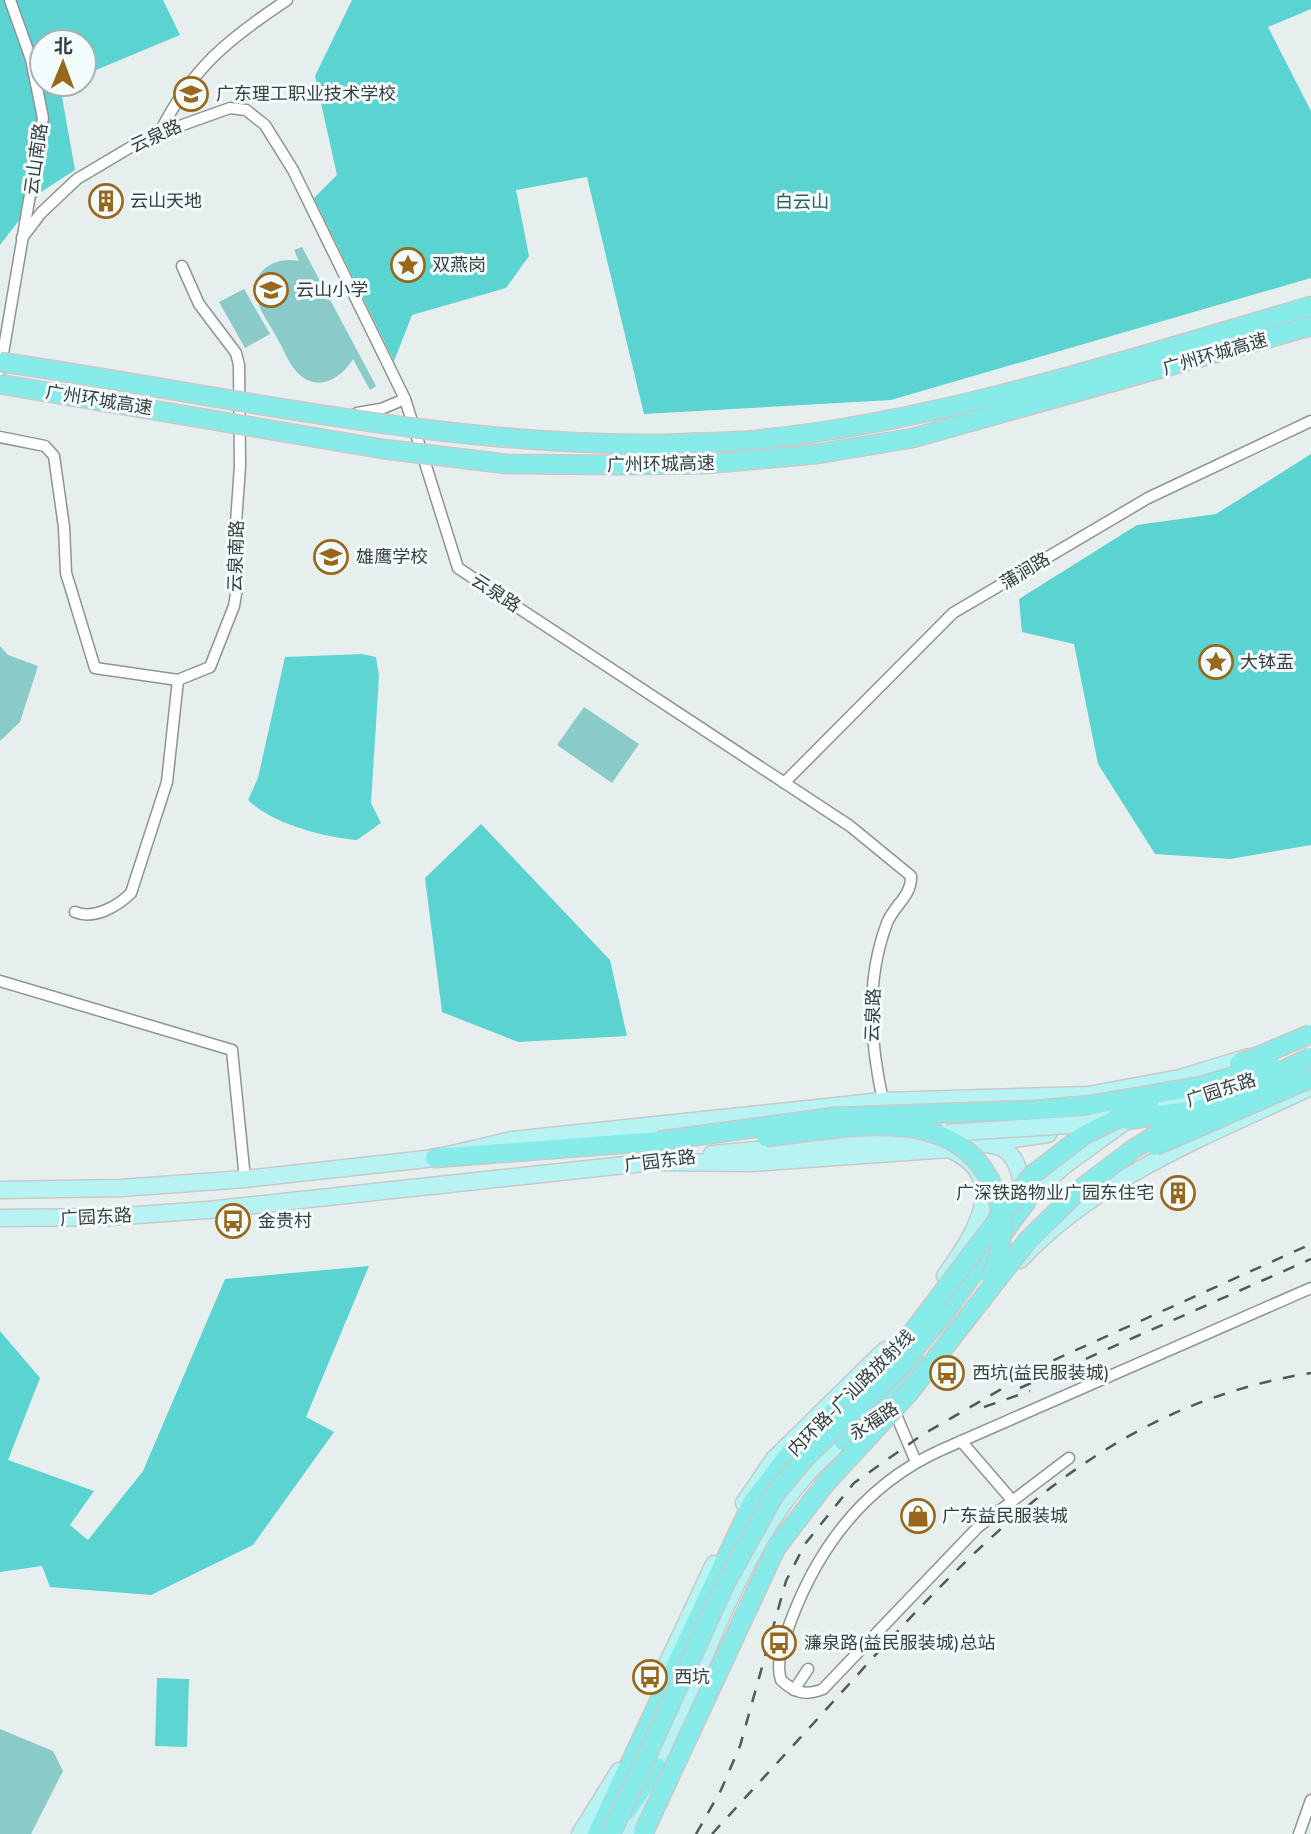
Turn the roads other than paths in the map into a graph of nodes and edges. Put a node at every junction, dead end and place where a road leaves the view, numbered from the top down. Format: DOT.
graph roads {
  1 [pos="9,0"];
  2 [pos="287,0"];
  3 [pos="160,132"];
  4 [pos="22,238"];
  5 [pos="182,266"];
  6 [pos="1311,306"];
  7 [pos="1311,326"];
  8 [pos="0,362"];
  9 [pos="0,371"];
  10 [pos="0,384"];
  11 [pos="239,393"];
  12 [pos="405,400"];
  13 [pos="1311,421"];
  14 [pos="0,437"];
  15 [pos="178,680"];
  16 [pos="785,783"];
  17 [pos="75,912"];
  18 [pos="0,981"];
  19 [pos="1311,1034"];
  20 [pos="1311,1050"];
  21 [pos="1311,1057"];
  22 [pos="1311,1070"];
  23 [pos="1206,1072"];
  24 [pos="1311,1078"];
  25 [pos="1311,1087"];
  26 [pos="890,1100"];
  27 [pos="751,1114"];
  28 [pos="1247,1117"];
  29 [pos="1085,1124"];
  30 [pos="948,1125"];
  31 [pos="658,1142"];
  32 [pos="993,1142"];
  33 [pos="928,1148"];
  34 [pos="435,1158"];
  35 [pos="654,1162"];
  36 [pos="245,1179"];
  37 [pos="0,1190"];
  38 [pos="1026,1202"];
  39 [pos="0,1218"];
  40 [pos="967,1244"];
  41 [pos="992,1283"];
  42 [pos="1311,1288"];
  43 [pos="894,1410"];
  44 [pos="843,1441"];
  45 [pos="961,1441"];
  46 [pos="1069,1458"];
  47 [pos="916,1462"];
  48 [pos="1011,1499"];
  49 [pos="808,1669"];
  50 [pos="794,1690"];
  51 [pos="657,1767"];
  52 [pos="1311,1800"];
  53 [pos="580,1834"];
  54 [pos="597,1834"];
  55 [pos="611,1834"];
  56 [pos="628,1834"];
  57 [pos="643,1834"];
  58 [pos="1298,1834"];
  1 -- 4 [label="street, 云山南路"];
  2 -- 3 [label="street"];
  3 -- 4 [label="street, 云泉路"];
  3 -- 12 [label="street, 云泉路"];
  4 -- 9 [label="street, 云山南路"];
  5 -- 11 [label="street, 云泉南路"];
  6 -- 8 [label="highway, 广州环城高速, bridge"];
  7 -- 10 [label="highway, 广州环城高速, bridge"];
  11 -- 12 [label="street"];
  11 -- 15 [label="street, 云泉南路"];
  12 -- 16 [label="street, 云泉路"];
  13 -- 16 [label="street, 蒲涧路"];
  14 -- 15 [label="street"];
  15 -- 17 [label="street"];
  16 -- 26 [label="street, 云泉路"];
  18 -- 36 [label="street"];
  19 -- 23 [label="main road, 广园东路"];
  19 -- 54 [label="highway, 内环路-广汕路放射线, bridge"];
  20 -- 31 [label="highway, bridge"];
  21 -- 29 [label="main road, 广园东路, bridge"];
  21 -- 41 [label="highway, 内环路-广汕路放射线, bridge"];
  22 -- 29 [label="highway, bridge"];
  23 -- 26 [label="main road, 广园东路"];
  23 -- 38 [label="main road"];
  24 -- 41 [label="highway, bridge"];
  25 -- 28 [label="main road, 广园东路"];
  26 -- 27 [label="main road, 广园东路"];
  26 -- 30 [label="main road"];
  27 -- 30 [label="main road"];
  27 -- 34 [label="main road, 广园东路"];
  28 -- 43 [label="main road, 永福路"];
  29 -- 30 [label="main road, 广园东路, bridge"];
  30 -- 32 [label="main road"];
  30 -- 35 [label="main road, 广园东路"];
  31 -- 34 [label="highway"];
  31 -- 41 [label="highway, bridge"];
  32 -- 33 [label="main road"];
  32 -- 38 [label="main road"];
  33 -- 35 [label="main road"];
  33 -- 40 [label="main road"];
  34 -- 36 [label="main road, 广园东路"];
  35 -- 39 [label="main road, 广园东路"];
  36 -- 37 [label="main road, 广园东路"];
  38 -- 40 [label="main road"];
  38 -- 55 [label="highway, bridge"];
  40 -- 53 [label="main road"];
  41 -- 44 [label="highway"];
  41 -- 57 [label="highway, 内环路-广汕路放射线, bridge"];
  42 -- 45 [label="street"];
  43 -- 44 [label="main road, 永福路"];
  43 -- 47 [label="street"];
  44 -- 51 [label="main road, 永福路"];
  45 -- 47 [label="street"];
  45 -- 48 [label="street"];
  46 -- 48 [label="street"];
  47 -- 50 [label="street"];
  48 -- 50 [label="street"];
  49 -- 50 [label="street"];
  51 -- 55 [label="highway"];
  51 -- 56 [label="main road, 永福路"];
  52 -- 58 [label="street"];
}
